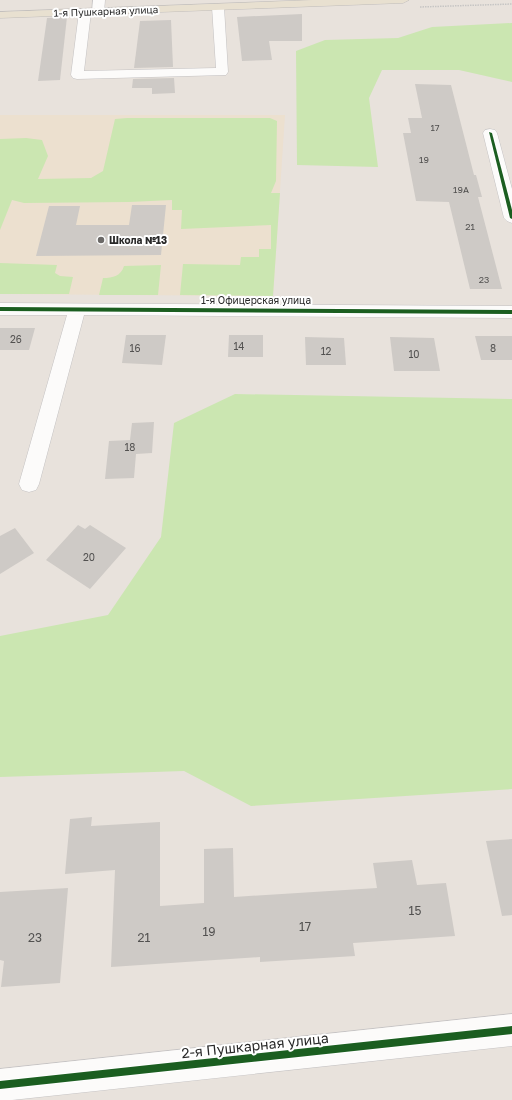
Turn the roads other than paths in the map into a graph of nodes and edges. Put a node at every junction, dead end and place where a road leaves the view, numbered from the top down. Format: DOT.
graph roads {
  1 [pos="99,0"];
  2 [pos="403,0"];
  3 [pos="218,7"];
  4 [pos="92,12"];
  5 [pos="0,15"];
  6 [pos="490,132"];
  7 [pos="512,218"];
  8 [pos="0,309"];
  9 [pos="77,309"];
  10 [pos="512,312"];
  11 [pos="29,484"];
  12 [pos="512,1030"];
  13 [pos="0,1085"];
  1 -- 4 [label="street"];
  2 -- 3 [label="main road, 1-я Пушкарная улица"];
  3 -- 4 [label="main road, 1-я Пушкарная улица"];
  3 -- 4 [label="street"];
  4 -- 5 [label="main road, 1-я Пушкарная улица"];
  6 -- 7 [label="street"];
  8 -- 9 [label="street, 1-я Офицерская улица"];
  9 -- 10 [label="street, 1-я Офицерская улица"];
  9 -- 11 [label="street"];
  12 -- 13 [label="street, 2-я Пушкарная улица"];
}
